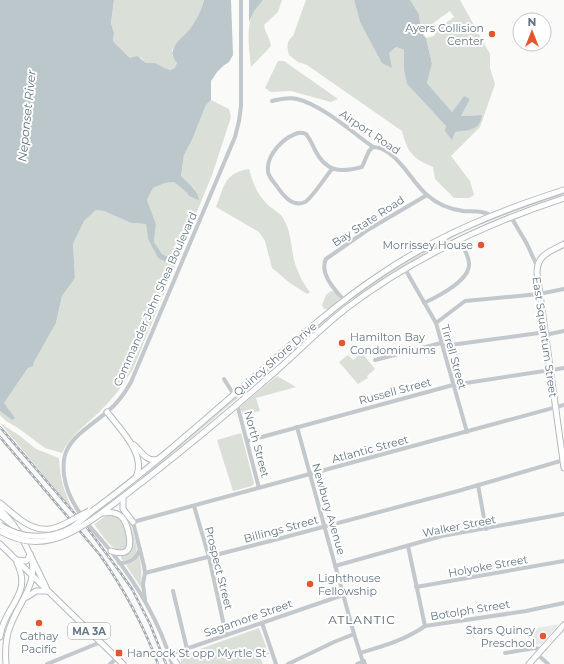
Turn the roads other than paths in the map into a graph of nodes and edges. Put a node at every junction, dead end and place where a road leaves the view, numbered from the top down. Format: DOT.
graph roads {
  1 [pos="241,0"];
  2 [pos="272,101"];
  3 [pos="373,147"];
  4 [pos="332,169"];
  5 [pos="564,190"];
  6 [pos="427,195"];
  7 [pos="564,198"];
  8 [pos="490,215"];
  9 [pos="511,217"];
  10 [pos="459,240"];
  11 [pos="564,244"];
  12 [pos="537,266"];
  13 [pos="405,269"];
  14 [pos="564,289"];
  15 [pos="539,294"];
  16 [pos="344,300"];
  17 [pos="424,303"];
  18 [pos="349,306"];
  19 [pos="436,323"];
  20 [pos="564,331"];
  21 [pos="545,335"];
  22 [pos="442,345"];
  23 [pos="376,360"];
  24 [pos="564,368"];
  25 [pos="550,371"];
  26 [pos="224,379"];
  27 [pos="453,385"];
  28 [pos="234,395"];
  29 [pos="238,404"];
  30 [pos="564,405"];
  31 [pos="555,407"];
  32 [pos="107,412"];
  33 [pos="297,427"];
  34 [pos="467,432"];
  35 [pos="127,439"];
  36 [pos="247,441"];
  37 [pos="161,458"];
  38 [pos="563,460"];
  39 [pos="564,468"];
  40 [pos="310,474"];
  41 [pos="135,480"];
  42 [pos="478,485"];
  43 [pos="259,488"];
  44 [pos="123,498"];
  45 [pos="0,504"];
  46 [pos="194,506"];
  47 [pos="0,509"];
  48 [pos="96,509"];
  49 [pos="100,514"];
  50 [pos="564,514"];
  51 [pos="0,515"];
  52 [pos="133,522"];
  53 [pos="0,525"];
  54 [pos="324,526"];
  55 [pos="17,529"];
  56 [pos="486,529"];
  57 [pos="0,531"];
  58 [pos="0,544"];
  59 [pos="408,546"];
  60 [pos="140,549"];
  61 [pos="111,551"];
  62 [pos="31,555"];
  63 [pos="209,557"];
  64 [pos="14,559"];
  65 [pos="564,561"];
  66 [pos="120,563"];
  67 [pos="335,566"];
  68 [pos="145,573"];
  69 [pos="32,576"];
  70 [pos="416,587"];
  71 [pos="173,591"];
  72 [pos="49,592"];
  73 [pos="343,595"];
  74 [pos="54,598"];
  75 [pos="24,601"];
  76 [pos="564,602"];
  77 [pos="146,604"];
  78 [pos="262,623"];
  79 [pos="564,625"];
  80 [pos="425,626"];
  81 [pos="354,634"];
  82 [pos="226,635"];
  83 [pos="0,637"];
  84 [pos="101,642"];
  85 [pos="187,648"];
  86 [pos="542,650"];
  87 [pos="169,653"];
  88 [pos="360,653"];
  89 [pos="505,653"];
  90 [pos="538,655"];
  91 [pos="116,658"];
  92 [pos="365,662"];
  93 [pos="6,664"];
  94 [pos="47,664"];
  95 [pos="110,664"];
  96 [pos="123,664"];
  97 [pos="172,664"];
  98 [pos="177,664"];
  99 [pos="276,664"];
  100 [pos="288,664"];
  101 [pos="357,664"];
  102 [pos="529,664"];
  103 [pos="548,664"];
  1 -- 32 [label="street, Commander John Shea Boulevard"];
  2 -- 3 [label="street, Airport Road"];
  3 -- 4 [label="street"];
  3 -- 6 [label="street, Airport Road"];
  4 -- 4 [label="street"];
  5 -- 8 [label="main road, Quincy Shore Drive"];
  6 -- 8 [label="street, Airport Road"];
  6 -- 16 [label="street, Bay State Road"];
  7 -- 9 [label="main road, Quincy Shore Drive"];
  8 -- 16 [label="main road, Quincy Shore Drive"];
  9 -- 10 [label="main road, Quincy Shore Drive"];
  9 -- 12 [label="street"];
  10 -- 13 [label="main road, Quincy Shore Drive"];
  10 -- 17 [label="street"];
  11 -- 12 [label="main road, East Squantum Street"];
  12 -- 15 [label="main road, East Squantum Street"];
  13 -- 17 [label="street, Tirrell Street"];
  13 -- 18 [label="main road, Quincy Shore Drive"];
  14 -- 15 [label="street"];
  15 -- 19 [label="street"];
  15 -- 21 [label="main road, East Squantum Street"];
  16 -- 18 [label="street, Bay State Road"];
  16 -- 28 [label="main road, Quincy Shore Drive"];
  17 -- 19 [label="street, Tirrell Street"];
  18 -- 29 [label="main road, Quincy Shore Drive"];
  19 -- 22 [label="street, Tirrell Street"];
  20 -- 21 [label="street"];
  21 -- 22 [label="street"];
  21 -- 25 [label="main road, East Squantum Street"];
  22 -- 23 [label="street"];
  22 -- 27 [label="street, Tirrell Street"];
  24 -- 25 [label="street, Russell Street"];
  25 -- 27 [label="street, Russell Street"];
  25 -- 31 [label="main road, East Squantum Street"];
  26 -- 28 [label="street"];
  27 -- 33 [label="street, Russell Street"];
  27 -- 34 [label="street, Tirrell Street"];
  28 -- 37 [label="main road, Quincy Shore Drive"];
  29 -- 36 [label="street, North Street"];
  29 -- 44 [label="main road, Quincy Shore Drive"];
  30 -- 31 [label="street, Atlantic Street"];
  31 -- 34 [label="street, Atlantic Street"];
  31 -- 38 [label="main road, East Squantum Street"];
  32 -- 35 [label="main road"];
  32 -- 61 [label="street, Commander John Shea Boulevard"];
  33 -- 36 [label="street, Russell Street"];
  33 -- 40 [label="street, Newbury Avenue"];
  34 -- 40 [label="street, Atlantic Street"];
  35 -- 37 [label="main road"];
  35 -- 41 [label="main road"];
  36 -- 43 [label="street, North Street"];
  37 -- 41 [label="main road, Quincy Shore Drive"];
  38 -- 39 [label="main road, East Squantum Street"];
  38 -- 42 [label="street, Billings Street"];
  40 -- 43 [label="street, Atlantic Street"];
  40 -- 54 [label="street, Newbury Avenue"];
  41 -- 48 [label="main road, Quincy Shore Drive"];
  42 -- 54 [label="street, Billings Street"];
  42 -- 56 [label="street"];
  43 -- 46 [label="street, Atlantic Street"];
  44 -- 49 [label="main road, Quincy Shore Drive"];
  44 -- 52 [label="main road"];
  45 -- 48 [label="main road, bridge"];
  46 -- 52 [label="street, Atlantic Street"];
  46 -- 63 [label="street, Prospect Street"];
  47 -- 55 [label="main road"];
  48 -- 53 [label="main road, Quincy Shore Drive, bridge"];
  49 -- 57 [label="main road, Quincy Shore Drive, bridge"];
  49 -- 61 [label="main road"];
  50 -- 56 [label="street, Walker Street"];
  51 -- 55 [label="main road, MA 3A"];
  52 -- 60 [label="street"];
  54 -- 63 [label="street, Billings Street"];
  54 -- 67 [label="street, Newbury Avenue"];
  55 -- 62 [label="main road, MA 3A"];
  56 -- 59 [label="street, Walker Street"];
  58 -- 64 [label="main road, MA 3A"];
  59 -- 67 [label="street, Walker Street"];
  59 -- 70 [label="street"];
  60 -- 66 [label="street"];
  60 -- 68 [label="street"];
  61 -- 66 [label="street, Commander John Shea Boulevard"];
  62 -- 64 [label="main road"];
  62 -- 69 [label="main road"];
  62 -- 74 [label="main road, MA 3A"];
  63 -- 68 [label="street, Billings Street"];
  63 -- 82 [label="street, Prospect Street"];
  64 -- 69 [label="main road, MA 3A"];
  64 -- 83 [label="main road"];
  65 -- 70 [label="street, Holyoke Street"];
  66 -- 77 [label="street, Commander John Shea Boulevard"];
  67 -- 73 [label="street, Newbury Avenue"];
  68 -- 77 [label="street"];
  69 -- 72 [label="main road, MA 3A"];
  69 -- 75 [label="main road"];
  70 -- 80 [label="street"];
  71 -- 85 [label="street"];
  72 -- 74 [label="main road, MA 3A"];
  72 -- 75 [label="main road"];
  73 -- 78 [label="street, Sagamore Street"];
  73 -- 81 [label="street, Newbury Avenue"];
  74 -- 84 [label="main road, MA 3A"];
  75 -- 93 [label="main road"];
  76 -- 80 [label="street, Botolph Street"];
  77 -- 87 [label="street, Commander John Shea Boulevard"];
  78 -- 82 [label="street, Sagamore Street"];
  78 -- 99 [label="street"];
  79 -- 86 [label="main road"];
  80 -- 88 [label="street, Botolph Street"];
  81 -- 88 [label="street, Newbury Avenue"];
  81 -- 100 [label="street"];
  82 -- 85 [label="street, Sagamore Street"];
  84 -- 91 [label="main road, MA 3A"];
  84 -- 94 [label="street"];
  85 -- 87 [label="street, Sagamore Street"];
  86 -- 89 [label="street"];
  86 -- 90 [label="main road"];
  87 -- 97 [label="street"];
  87 -- 98 [label="main road"];
  88 -- 92 [label="street, Newbury Avenue"];
  90 -- 102 [label="main road"];
  90 -- 103 [label="street"];
  91 -- 95 [label="street"];
  91 -- 96 [label="main road, MA 3A"];
  92 -- 101 [label="street"];
}
